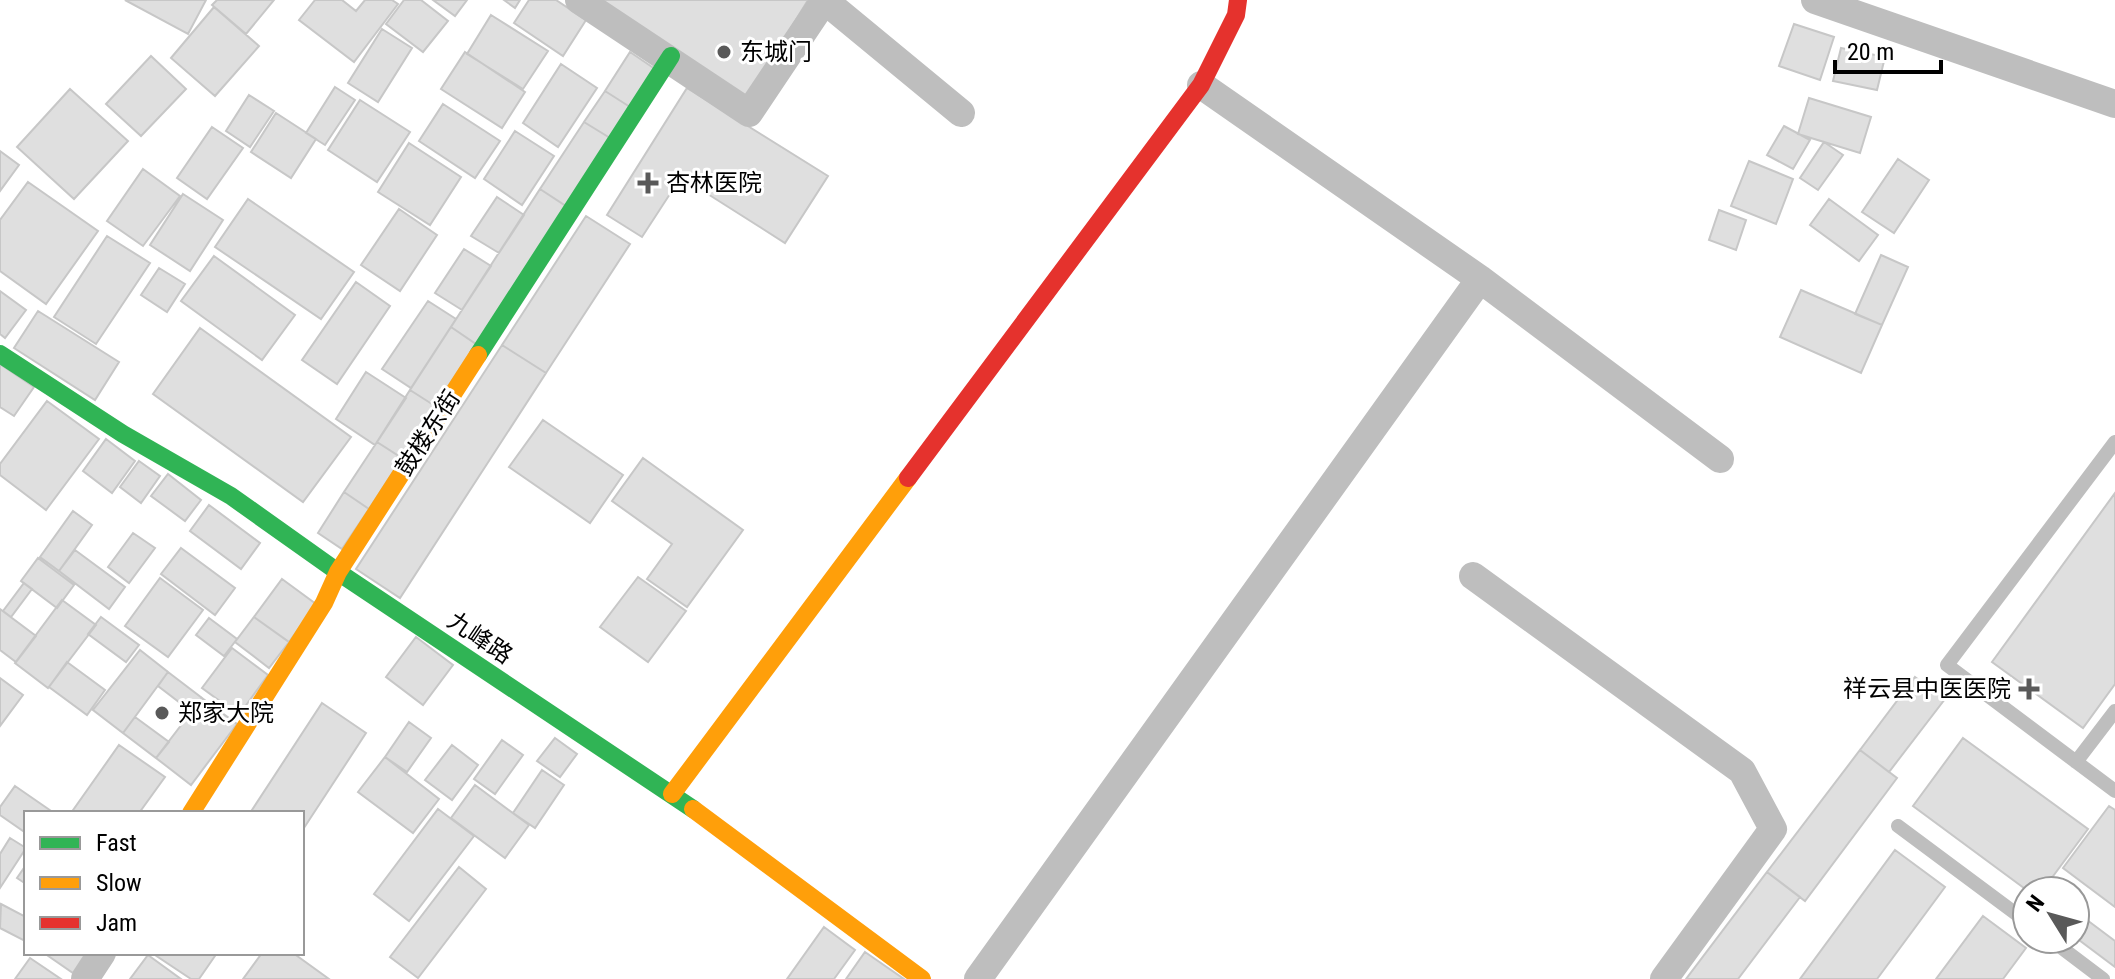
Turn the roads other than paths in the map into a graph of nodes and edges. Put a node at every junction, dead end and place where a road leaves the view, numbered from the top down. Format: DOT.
graph roads {
  1 [pos="579,0"];
  2 [pos="824,0"];
  3 [pos="1238,0"];
  4 [pos="1815,0"];
  5 [pos="670,58"];
  6 [pos="1201,85"];
  7 [pos="2115,104"];
  8 [pos="961,113"];
  9 [pos="1480,279"];
  10 [pos="0,354"];
  11 [pos="2115,442"];
  12 [pos="1720,459"];
  13 [pos="338,572"];
  14 [pos="1473,576"];
  15 [pos="2115,711"];
  16 [pos="2076,762"];
  17 [pos="2115,791"];
  18 [pos="672,794"];
  19 [pos="192,811"];
  20 [pos="1898,826"];
  21 [pos="2011,910"];
  22 [pos="101,955"];
  23 [pos="2071,955"];
  24 [pos="85,979"];
  25 [pos="922,979"];
  26 [pos="978,979"];
  27 [pos="1664,979"];
  28 [pos="2103,979"];
  1 -- 5 [label="street"];
  2 -- 5 [label="street"];
  2 -- 8 [label="street"];
  3 -- 6 [label="street"];
  4 -- 7 [label="street"];
  5 -- 13 [label="street, 鼓楼东街"];
  6 -- 9 [label="street"];
  6 -- 18 [label="street"];
  9 -- 12 [label="street"];
  9 -- 26 [label="street"];
  10 -- 13 [label="street, 九峰路"];
  11 -- 16 [label="lane"];
  13 -- 18 [label="street, 九峰路"];
  13 -- 19 [label="street, 鼓楼东街"];
  14 -- 27 [label="street"];
  15 -- 16 [label="lane"];
  16 -- 17 [label="lane"];
  18 -- 25 [label="street, 九峰路"];
  20 -- 21 [label="lane"];
  22 -- 24 [label="street"];
  23 -- 28 [label="lane"];
}
